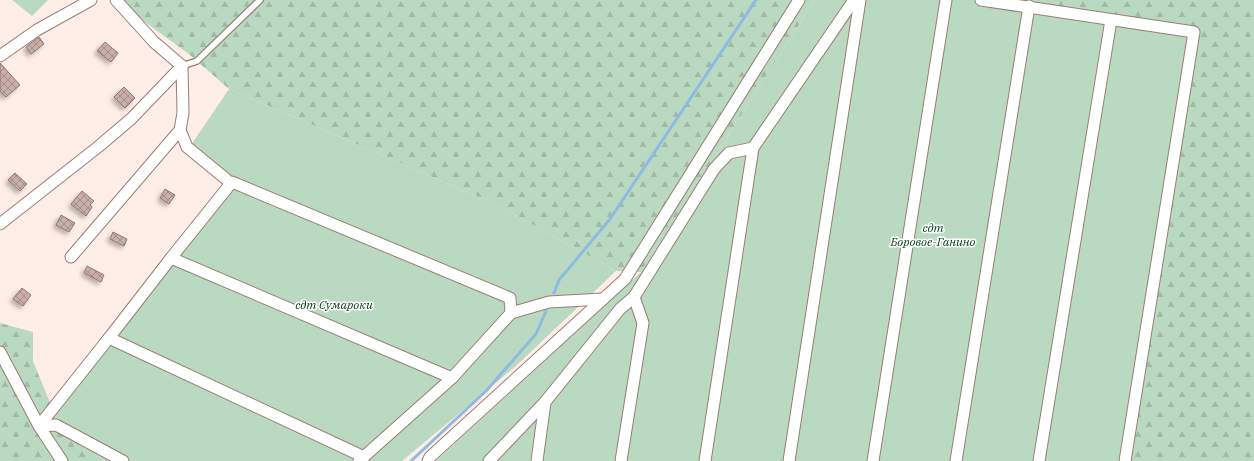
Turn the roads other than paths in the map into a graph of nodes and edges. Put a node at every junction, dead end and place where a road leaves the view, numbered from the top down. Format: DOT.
graph roads {
  1 [pos="91,0"];
  2 [pos="116,0"];
  3 [pos="260,0"];
  4 [pos="799,0"];
  5 [pos="854,0"];
  6 [pos="860,0"];
  7 [pos="946,0"];
  8 [pos="981,0"];
  9 [pos="1029,6"];
  10 [pos="1111,20"];
  11 [pos="0,56"];
  12 [pos="182,66"];
  13 [pos="180,130"];
  14 [pos="753,148"];
  15 [pos="226,179"];
  16 [pos="0,224"];
  17 [pos="71,257"];
  18 [pos="171,258"];
  19 [pos="634,297"];
  20 [pos="603,298"];
  21 [pos="511,314"];
  22 [pos="109,338"];
  23 [pos="0,352"];
  24 [pos="452,378"];
  25 [pos="545,402"];
  26 [pos="39,426"];
  27 [pos="361,459"];
  28 [pos="62,461"];
  29 [pos="123,461"];
  30 [pos="428,461"];
  31 [pos="489,461"];
  32 [pos="537,461"];
  33 [pos="621,461"];
  34 [pos="705,461"];
  35 [pos="789,461"];
  36 [pos="873,461"];
  37 [pos="956,461"];
  38 [pos="1039,461"];
  39 [pos="1125,461"];
  1 -- 11 [label="street"];
  2 -- 12 [label="street"];
  3 -- 12 [label="lane"];
  4 -- 20 [label="street"];
  5 -- 14 [label="street"];
  6 -- 35 [label="street"];
  7 -- 36 [label="street"];
  8 -- 9 [label="street"];
  9 -- 10 [label="street"];
  9 -- 37 [label="street"];
  10 -- 38 [label="street"];
  10 -- 39 [label="street"];
  12 -- 13 [label="street"];
  12 -- 16 [label="street"];
  13 -- 15 [label="street"];
  13 -- 17 [label="street"];
  14 -- 19 [label="street"];
  14 -- 34 [label="street"];
  18 -- 21 [label="street"];
  18 -- 22 [label="street"];
  18 -- 24 [label="street"];
  19 -- 25 [label="street"];
  19 -- 33 [label="street"];
  20 -- 21 [label="street"];
  20 -- 30 [label="street"];
  21 -- 24 [label="street"];
  22 -- 26 [label="street"];
  22 -- 27 [label="street"];
  23 -- 26 [label="street"];
  24 -- 27 [label="street"];
  25 -- 31 [label="street"];
  25 -- 32 [label="street"];
  26 -- 28 [label="street"];
  26 -- 29 [label="street"];
}
